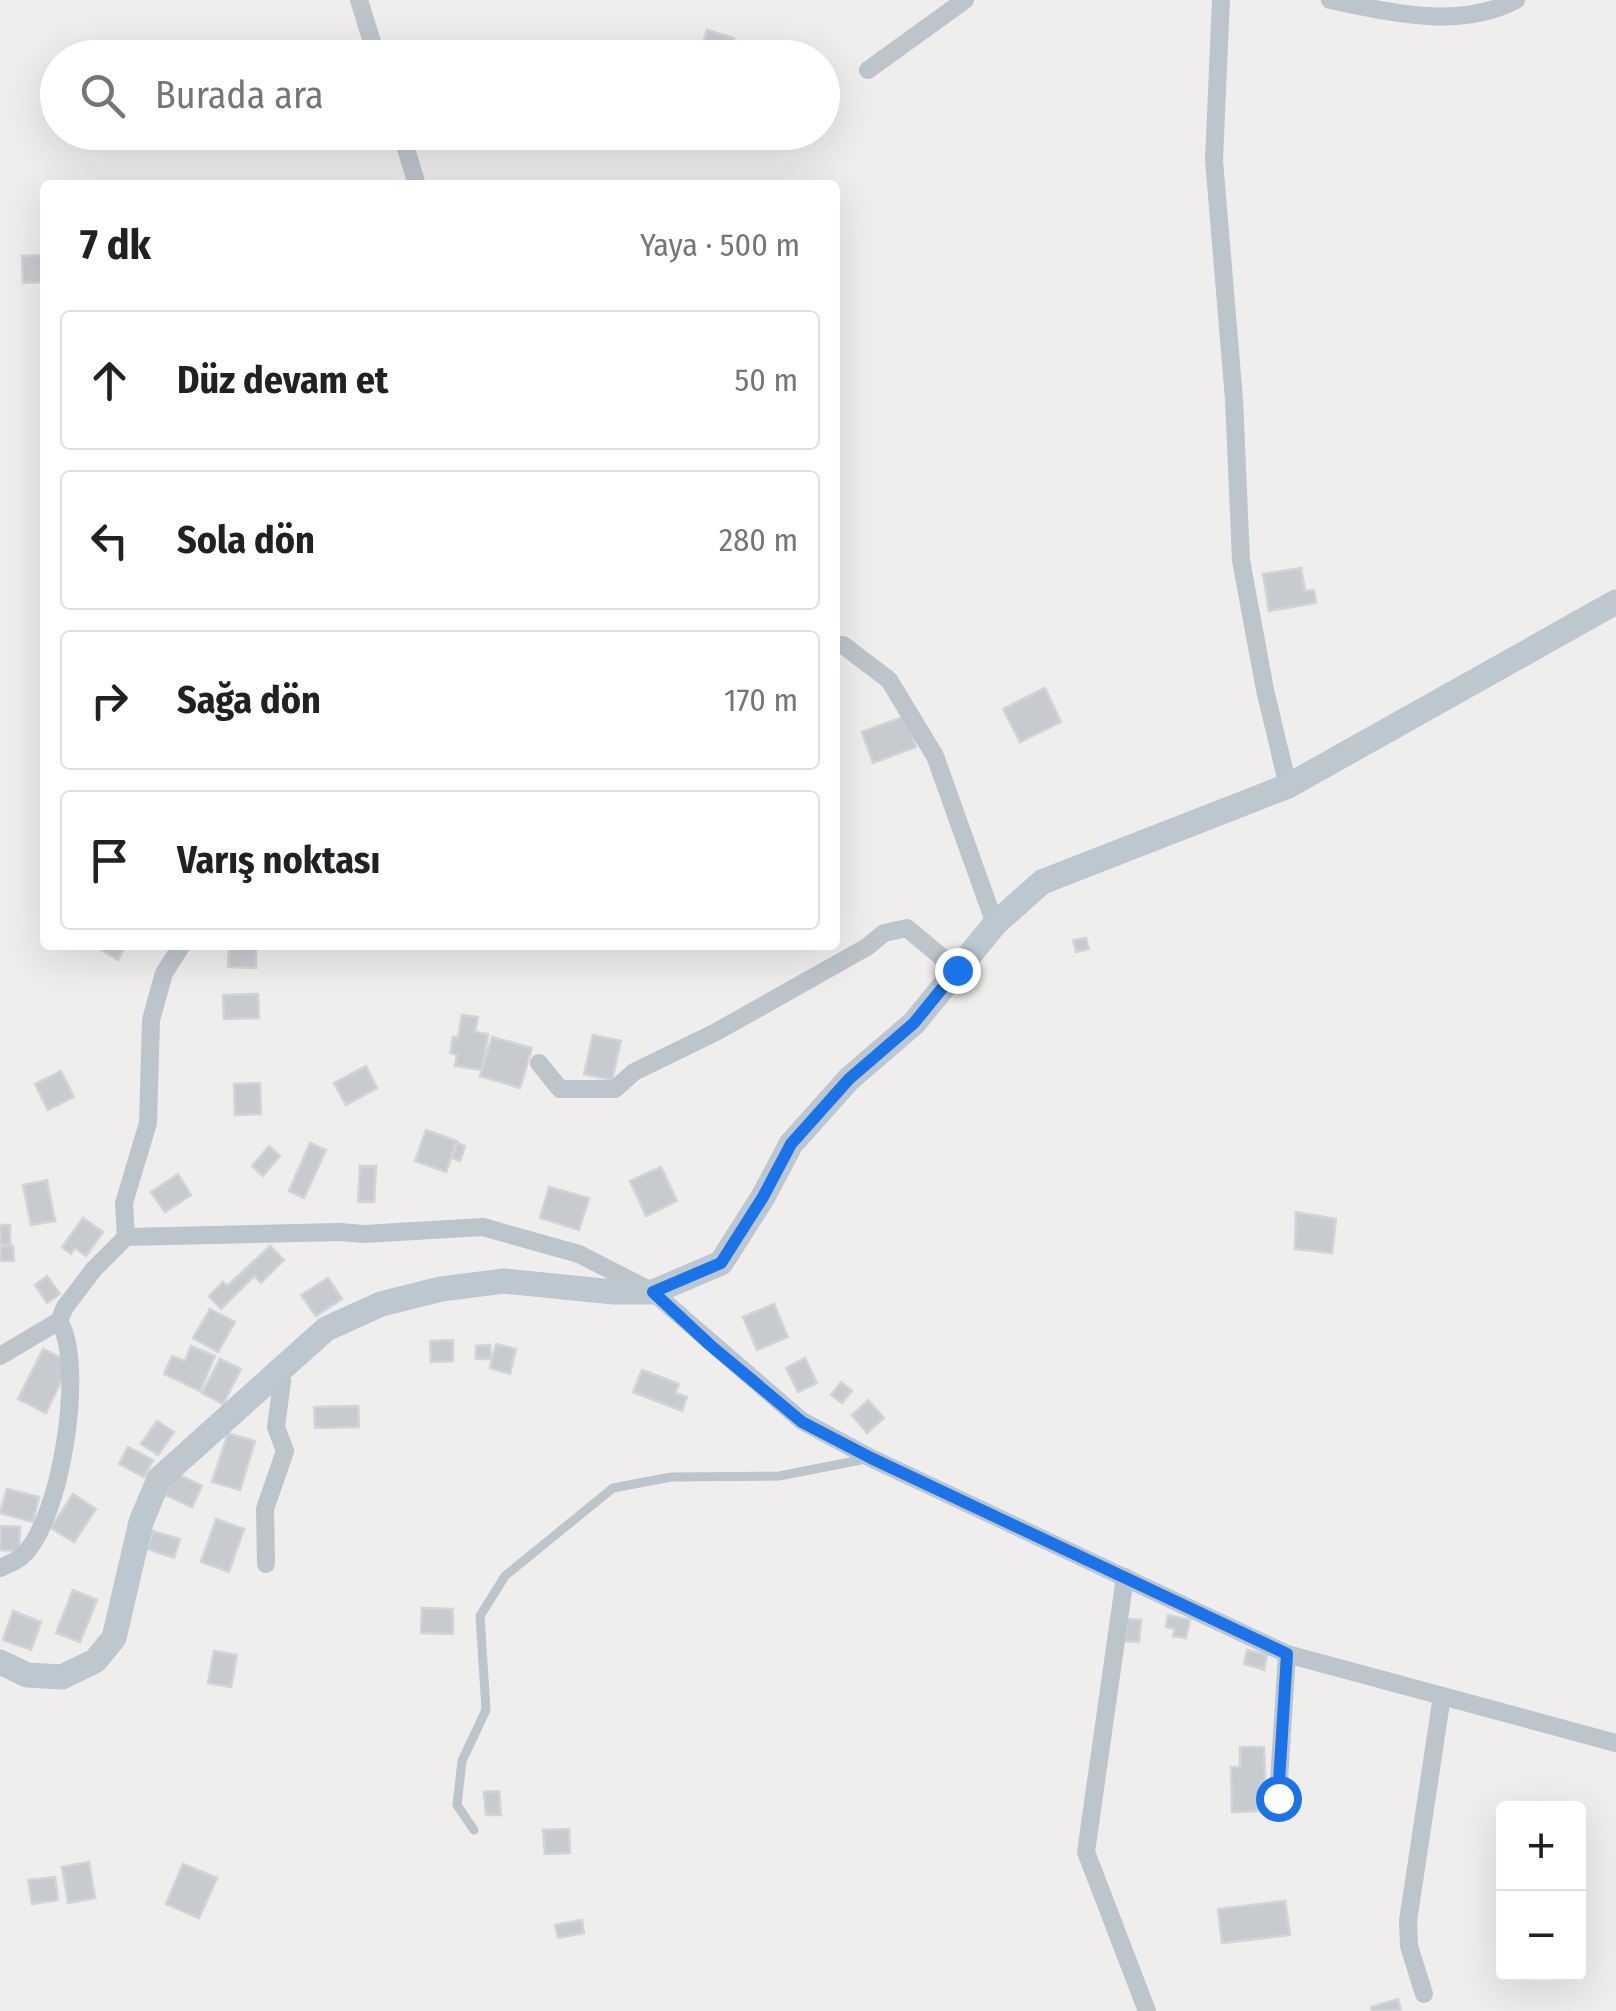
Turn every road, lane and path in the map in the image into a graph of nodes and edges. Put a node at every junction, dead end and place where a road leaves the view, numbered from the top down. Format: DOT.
graph roads {
  1 [pos="360,0"];
  2 [pos="965,0"];
  3 [pos="1221,0"];
  4 [pos="1330,0"];
  5 [pos="1516,0"];
  6 [pos="372,40"];
  7 [pos="868,70"];
  8 [pos="406,150"];
  9 [pos="415,180"];
  10 [pos="1616,602"];
  11 [pos="840,645"];
  12 [pos="1288,786"];
  13 [pos="995,924"];
  14 [pos="179,950"];
  15 [pos="957,970"];
  16 [pos="539,1063"];
  17 [pos="126,1237"];
  18 [pos="653,1292"];
  19 [pos="59,1320"];
  20 [pos="0,1356"];
  21 [pos="279,1372"];
  22 [pos="871,1458"];
  23 [pos="266,1564"];
  24 [pos="0,1568"];
  25 [pos="1125,1578"];
  26 [pos="1287,1654"];
  27 [pos="0,1662"];
  28 [pos="1442,1696"];
  29 [pos="1616,1743"];
  30 [pos="1278,1798"];
  31 [pos="474,1830"];
  32 [pos="1424,1994"];
  33 [pos="1146,2011"];
  1 -- 6 [label="street"];
  2 -- 7 [label="street"];
  3 -- 12 [label="street"];
  4 -- 5 [label="street"];
  8 -- 9 [label="street"];
  10 -- 12 [label="street"];
  11 -- 13 [label="street"];
  12 -- 13 [label="street"];
  13 -- 15 [label="street"];
  14 -- 17 [label="street"];
  15 -- 16 [label="street"];
  15 -- 18 [label="street"];
  17 -- 18 [label="street"];
  17 -- 19 [label="street"];
  18 -- 21 [label="street"];
  18 -- 22 [label="street"];
  19 -- 20 [label="street"];
  19 -- 24 [label="street"];
  21 -- 23 [label="street"];
  21 -- 27 [label="street"];
  22 -- 25 [label="street"];
  22 -- 31 [label="lane"];
  25 -- 26 [label="street"];
  25 -- 33 [label="street"];
  26 -- 28 [label="street"];
  26 -- 30 [label="street"];
  28 -- 29 [label="street"];
  28 -- 32 [label="street"];
}
